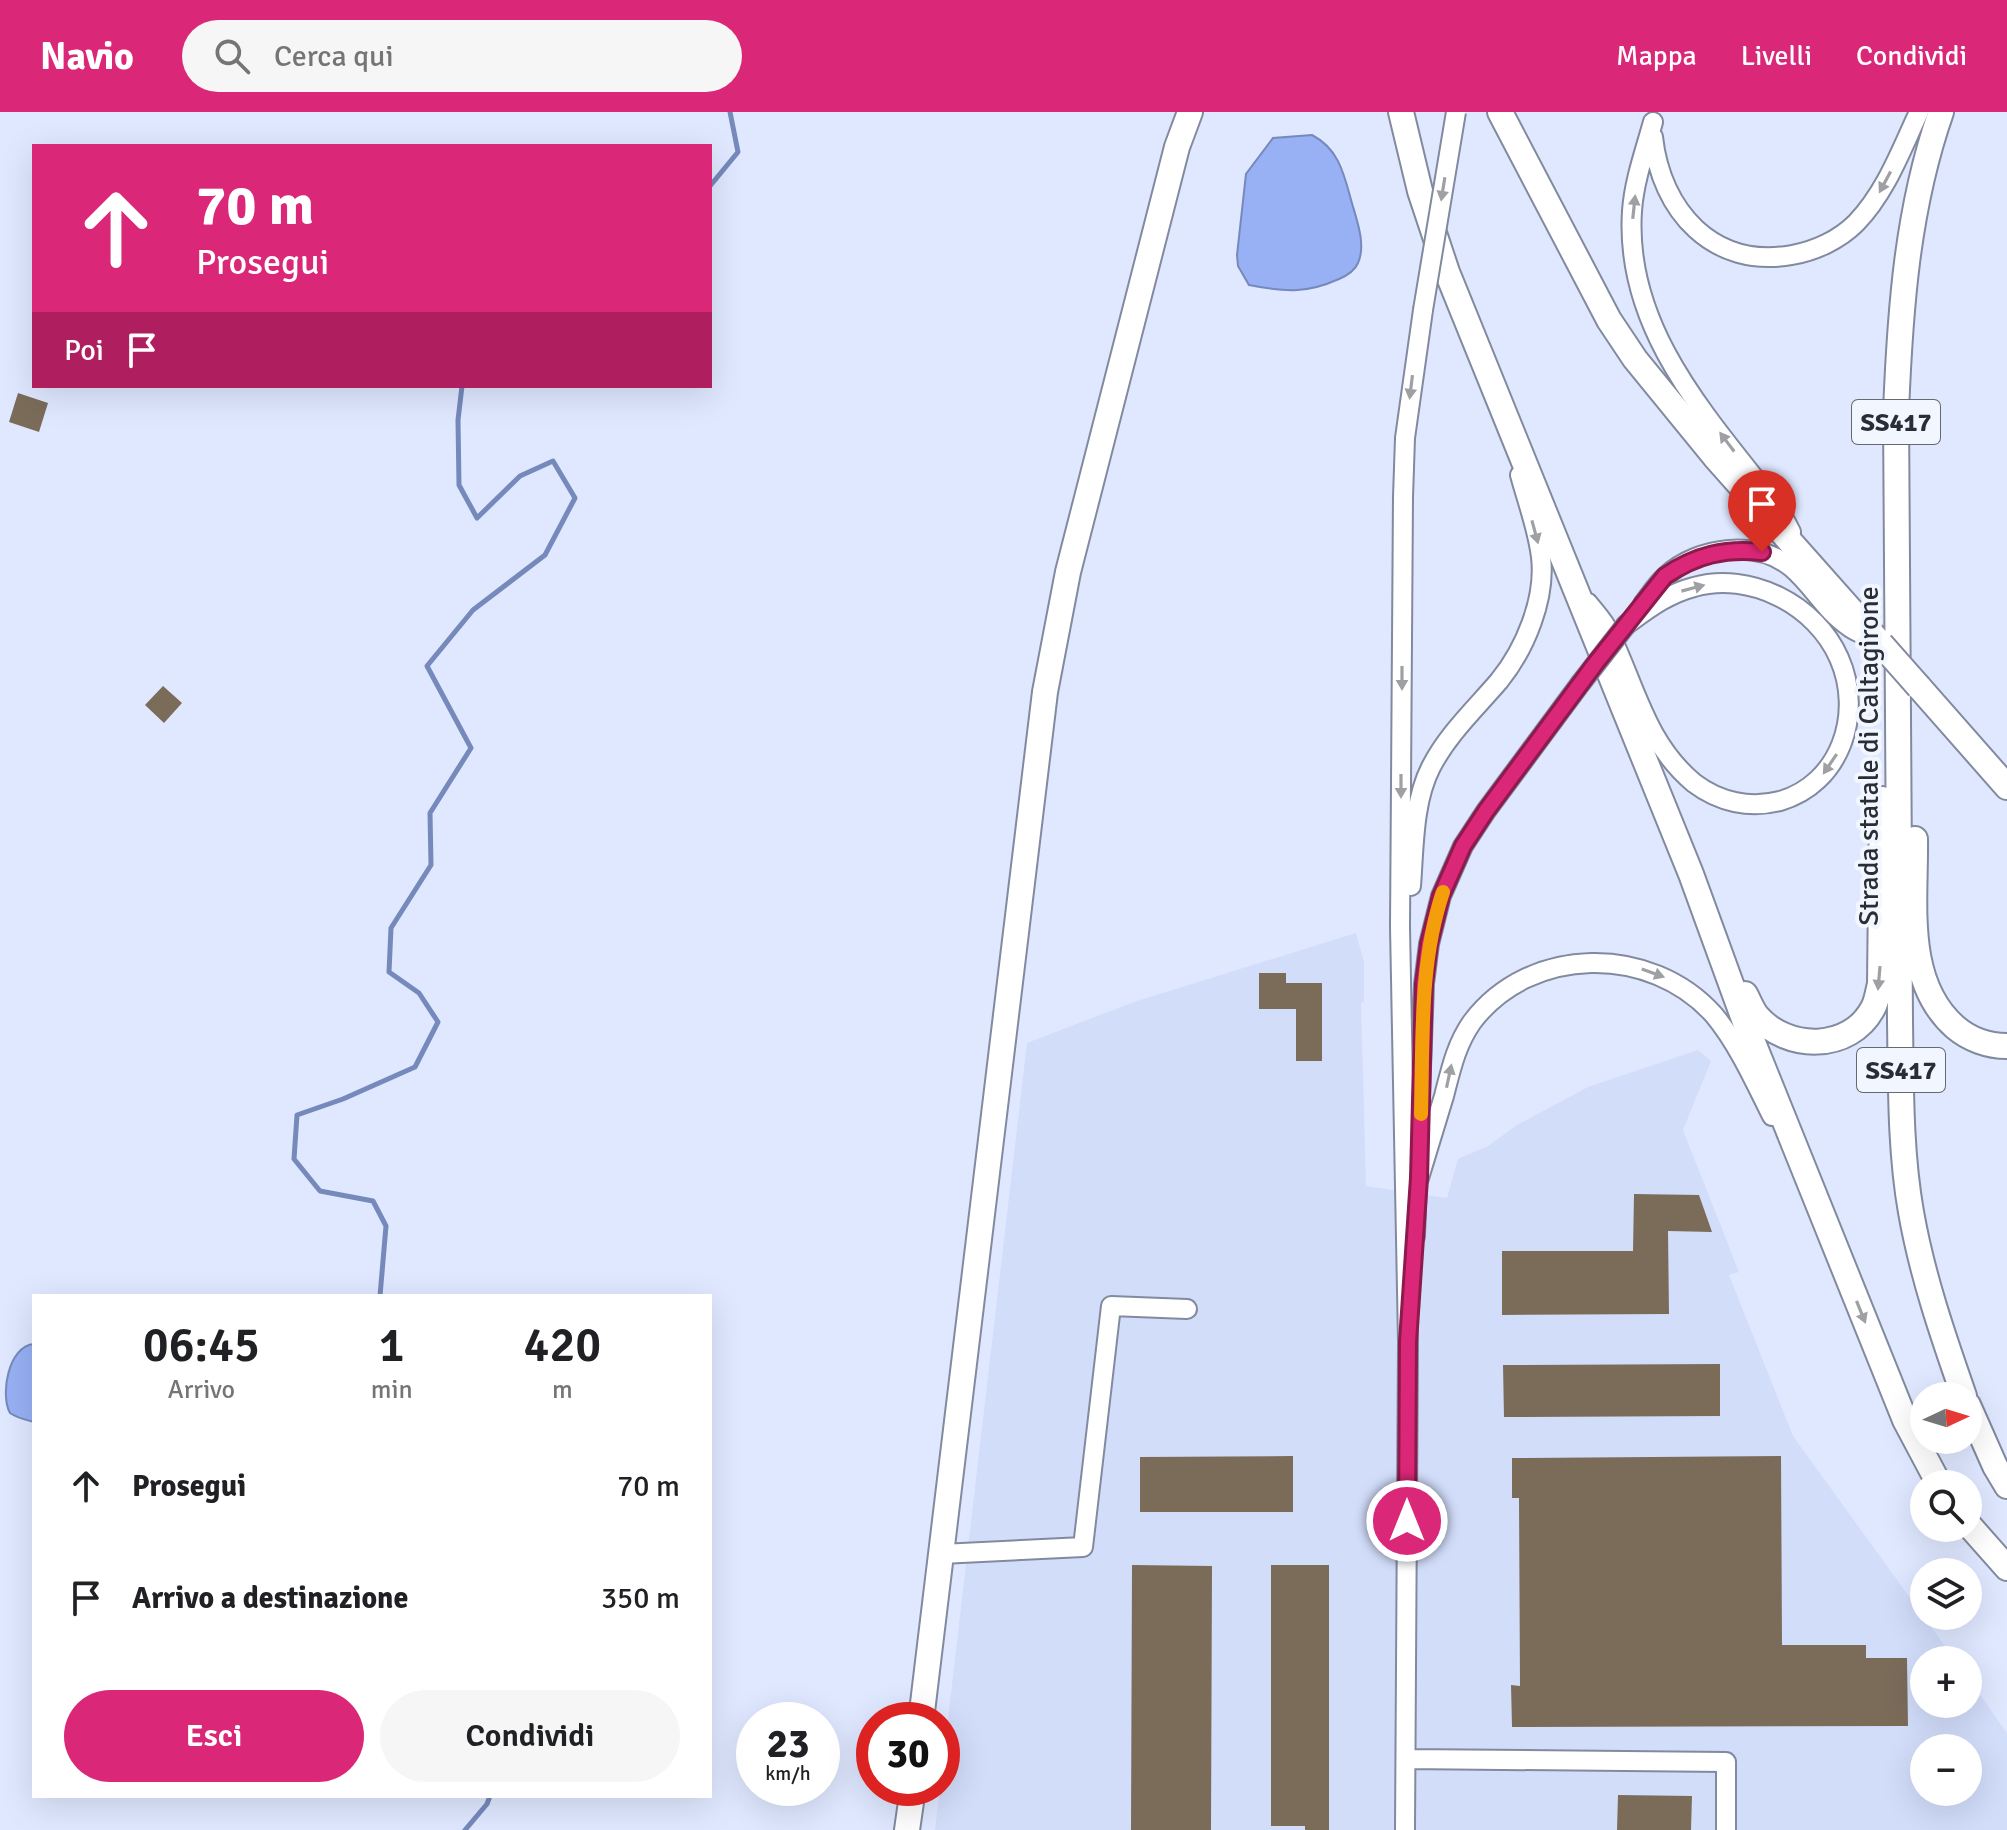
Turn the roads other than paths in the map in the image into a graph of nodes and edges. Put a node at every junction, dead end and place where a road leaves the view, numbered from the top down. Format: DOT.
graph roads {
  1 [pos="1190,112"];
  2 [pos="1401,112"];
  3 [pos="1456,112"];
  4 [pos="1500,112"];
  5 [pos="1919,112"];
  6 [pos="1941,112"];
  7 [pos="1654,117"];
  8 [pos="1500,403"];
  9 [pos="1801,552"];
  10 [pos="1576,588"];
  11 [pos="1626,625"];
  12 [pos="1881,644"];
  13 [pos="1898,736"];
  14 [pos="2007,787"];
  15 [pos="1691,874"];
  16 [pos="1400,927"];
  17 [pos="2007,1046"];
  18 [pos="1419,1178"];
  19 [pos="1846,1274"];
  20 [pos="1187,1309"];
  21 [pos="1408,1342"];
  22 [pos="1960,1382"];
  23 [pos="1982,1437"];
  24 [pos="1932,1470"];
  25 [pos="2007,1486"];
  26 [pos="1982,1540"];
  27 [pos="941,1554"];
  28 [pos="2007,1568"];
  29 [pos="923,1702"];
  30 [pos="1406,1759"];
  31 [pos="910,1806"];
  32 [pos="907,1830"];
  33 [pos="1405,1830"];
  34 [pos="1726,1830"];
  1 -- 27 [label="main road"];
  2 -- 8 [label="main road"];
  3 -- 16 [label="street, one-way, bridge"];
  4 -- 9 [label="main road"];
  5 -- 7 [label="street, one-way"];
  6 -- 13 [label="main road, Strada statale di Caltagirone / SS417"];
  9 -- 7 [label="street, one-way"];
  8 -- 10 [label="main road"];
  8 -- 16 [label="street, one-way"];
  9 -- 12 [label="main road"];
  11 -- 10 [label="street, one-way"];
  10 -- 15 [label="main road"];
  11 -- 12 [label="street"];
  11 -- 18 [label="street, bridge"];
  12 -- 14 [label="main road, bridge"];
  13 -- 15 [label="main road, one-way"];
  13 -- 17 [label="main road"];
  13 -- 22 [label="main road, Strada statale di Caltagirone / SS417"];
  15 -- 19 [label="main road"];
  16 -- 21 [label="street"];
  18 -- 19 [label="street, one-way"];
  18 -- 21 [label="street"];
  19 -- 24 [label="main road, one-way"];
  20 -- 27 [label="street"];
  21 -- 30 [label="street"];
  23 -- 25 [label="main road"];
  26 -- 28 [label="main road"];
  27 -- 29 [label="main road"];
  30 -- 33 [label="street"];
  30 -- 34 [label="street"];
  31 -- 32 [label="main road"];
}
